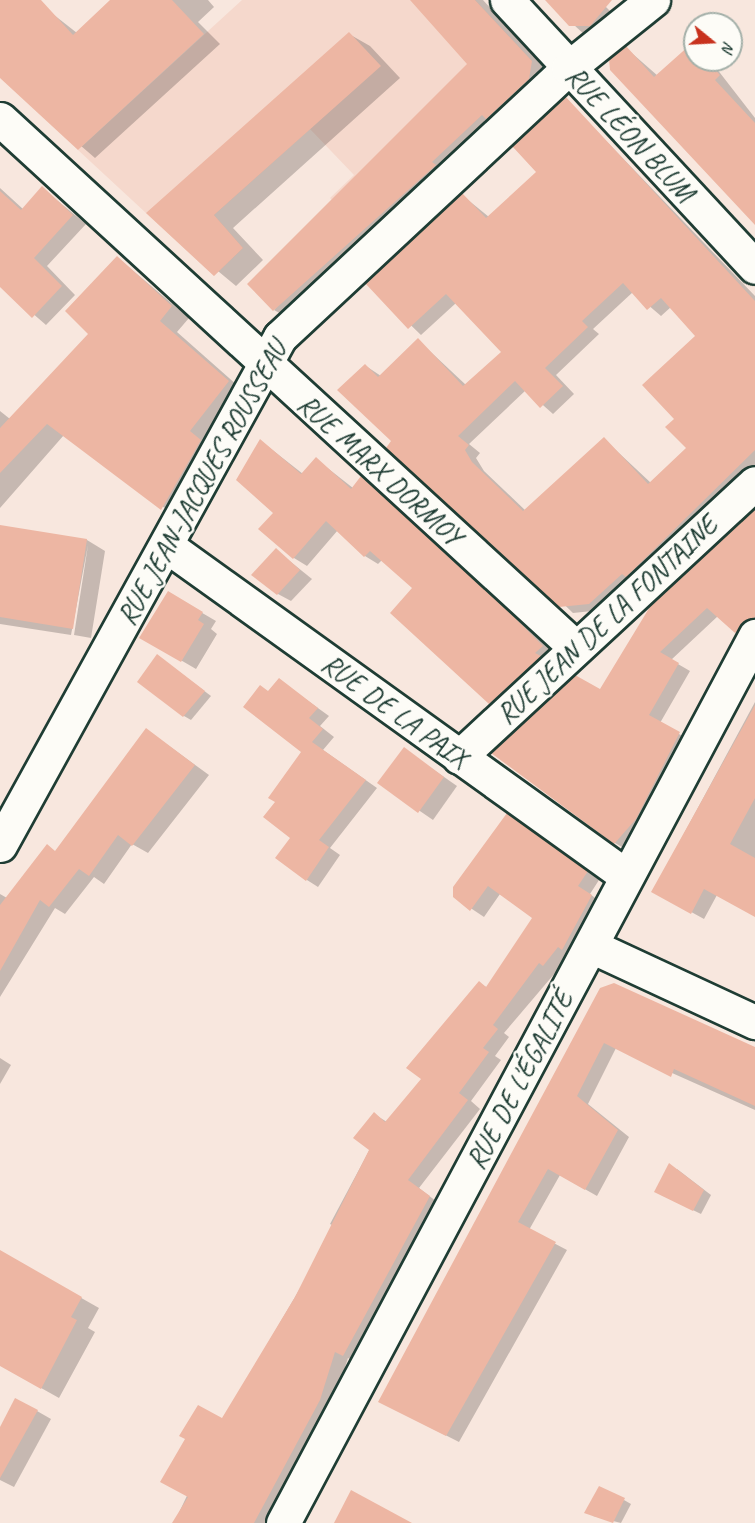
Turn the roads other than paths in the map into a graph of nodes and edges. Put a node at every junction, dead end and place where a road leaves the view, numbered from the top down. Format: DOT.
graph roads {
  1 [pos="507,0"];
  2 [pos="653,0"];
  3 [pos="568,68"];
  4 [pos="0,119"];
  5 [pos="755,267"];
  6 [pos="265,366"];
  7 [pos="755,483"];
  8 [pos="167,546"];
  9 [pos="755,636"];
  10 [pos="576,648"];
  11 [pos="459,757"];
  12 [pos="0,845"];
  13 [pos="625,875"];
  14 [pos="591,946"];
  15 [pos="755,1022"];
  16 [pos="283,1523"];
  1 -- 3 [label="street, RUE LÉON BLUM"];
  2 -- 3 [label="street, RUE JEAN-JACQUES ROUSSEAU"];
  3 -- 5 [label="street, RUE LÉON BLUM"];
  3 -- 6 [label="street, RUE JEAN-JACQUES ROUSSEAU"];
  4 -- 6 [label="street, RUE MARX DORMOY"];
  6 -- 8 [label="street, RUE JEAN-JACQUES ROUSSEAU"];
  6 -- 10 [label="street, RUE MARX DORMOY"];
  7 -- 10 [label="street, RUE JEAN DE LA FONTAINE"];
  8 -- 11 [label="street, RUE DE LA PAIX"];
  8 -- 12 [label="street, RUE JEAN-JACQUES ROUSSEAU"];
  9 -- 13 [label="street, RUE DE L'ÉGALITÉ"];
  10 -- 11 [label="street, RUE JEAN DE LA FONTAINE"];
  11 -- 13 [label="street, RUE DE LA PAIX"];
  13 -- 14 [label="street, RUE DE L'ÉGALITÉ"];
  14 -- 15 [label="street"];
  14 -- 16 [label="street, RUE DE L'ÉGALITÉ"];
}
